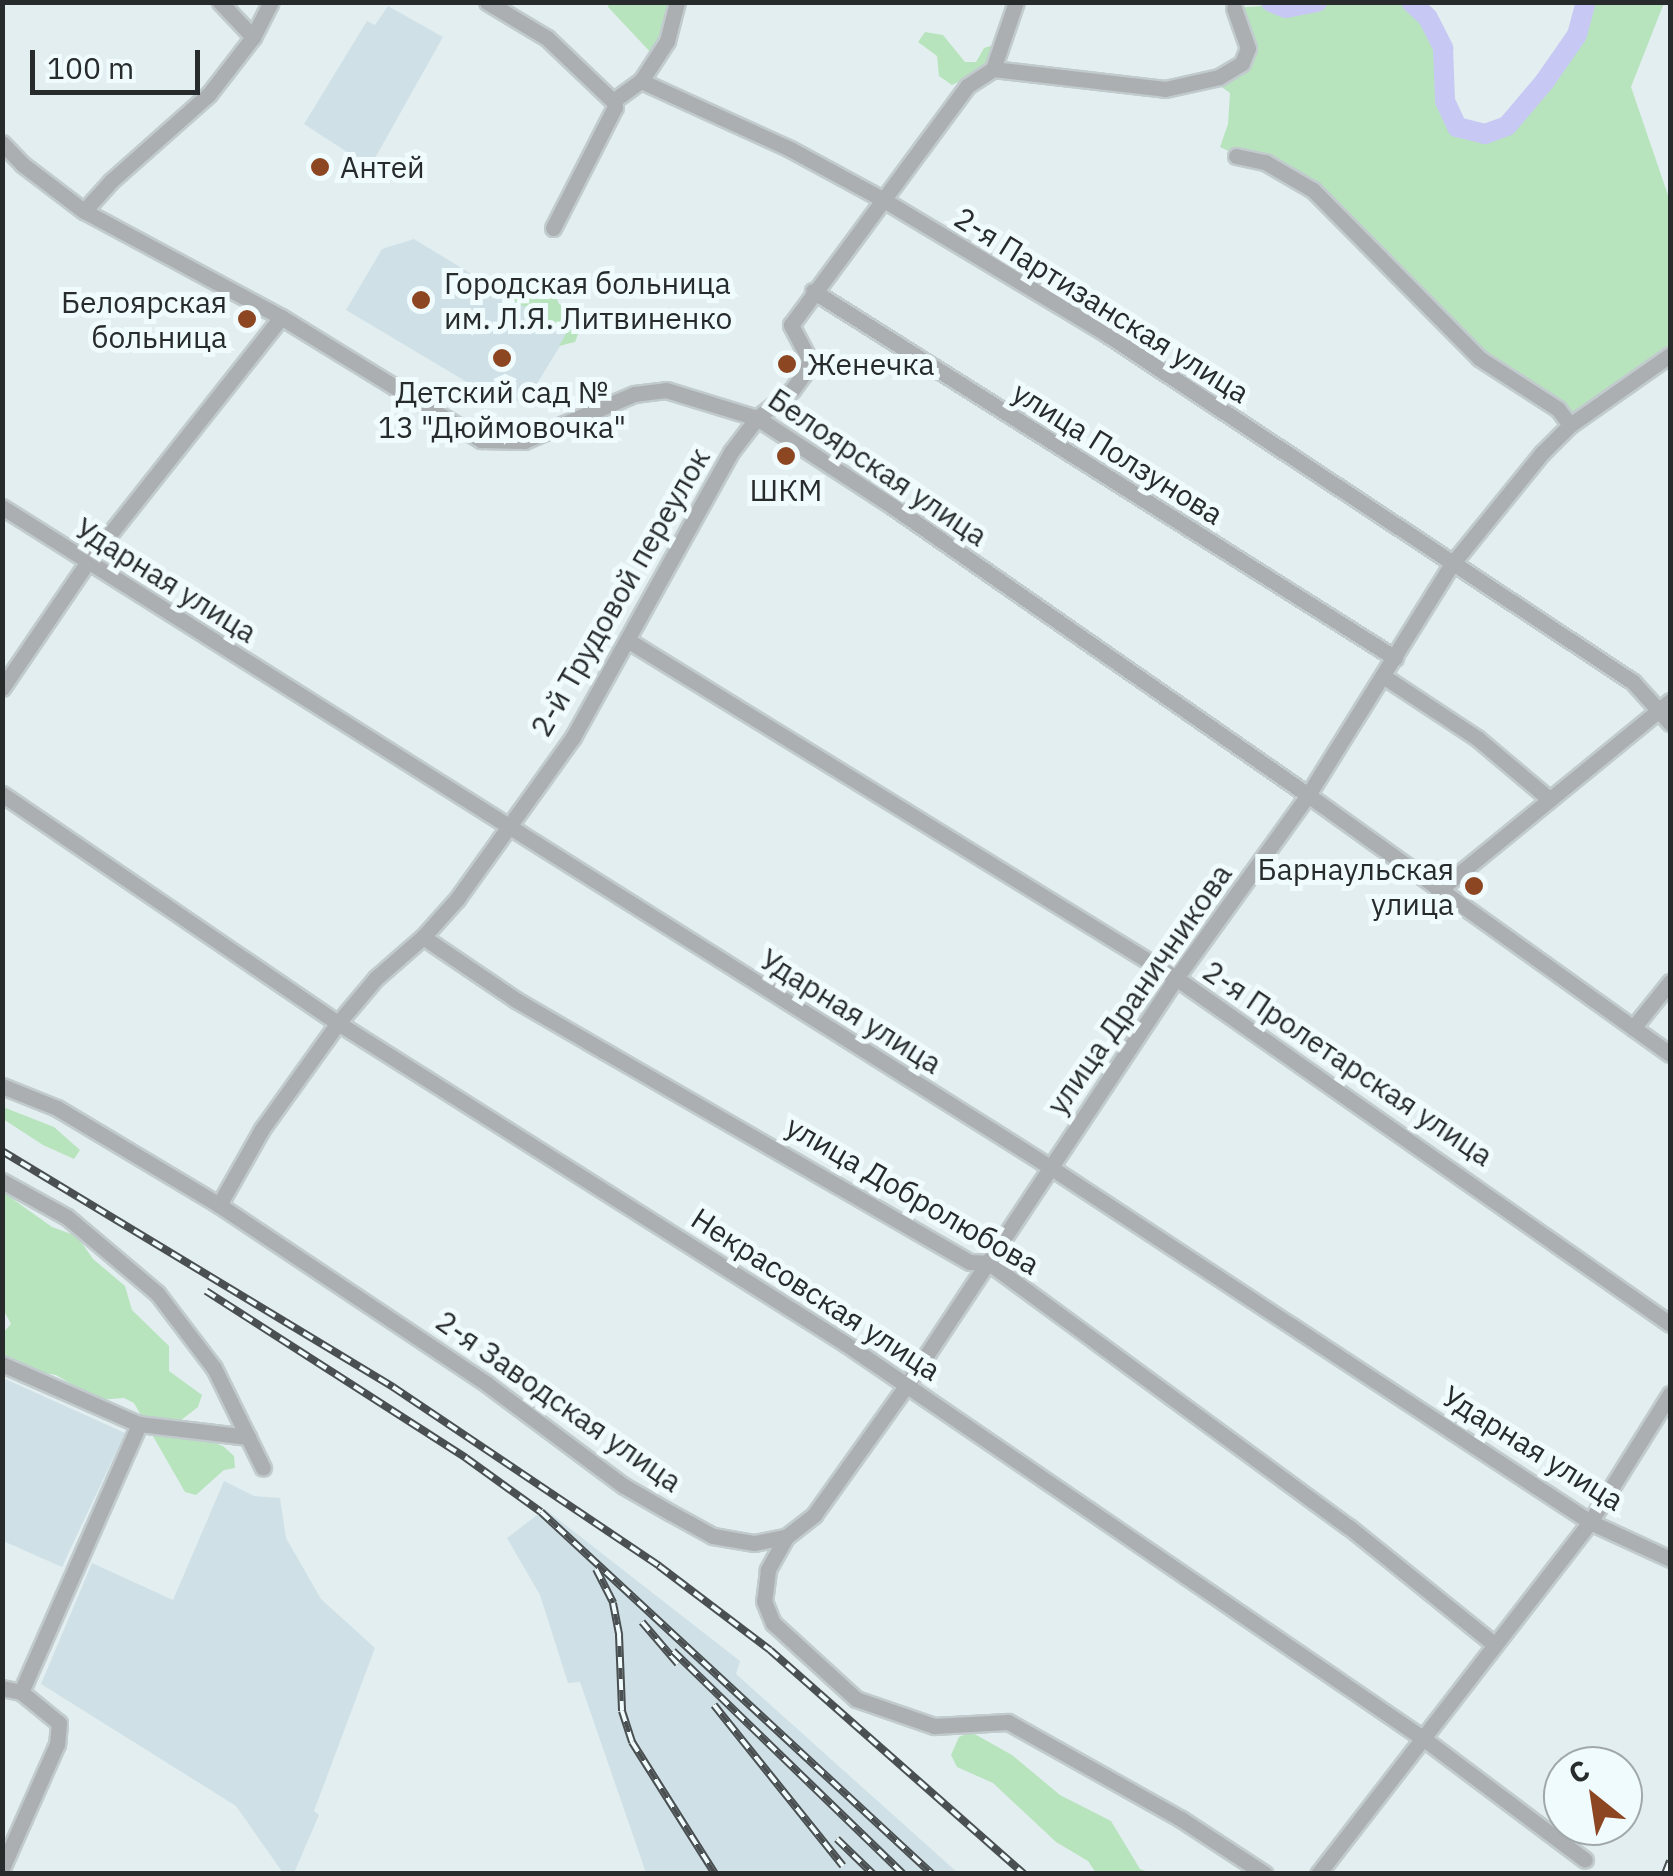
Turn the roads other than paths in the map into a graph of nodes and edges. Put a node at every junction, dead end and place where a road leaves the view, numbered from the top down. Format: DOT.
graph roads {
  1 [pos="220,2"];
  2 [pos="271,2"];
  3 [pos="487,2"];
  4 [pos="677,2"];
  5 [pos="1016,2"];
  6 [pos="1234,8"];
  7 [pos="252,37"];
  8 [pos="993,69"];
  9 [pos="641,80"];
  10 [pos="613,101"];
  11 [pos="2,143"];
  12 [pos="1236,156"];
  13 [pos="882,199"];
  14 [pos="84,211"];
  15 [pos="552,228"];
  16 [pos="813,291"];
  17 [pos="281,317"];
  18 [pos="1670,355"];
  19 [pos="757,418"];
  20 [pos="1570,425"];
  21 [pos="2,507"];
  22 [pos="88,563"];
  23 [pos="1452,564"];
  24 [pos="629,640"];
  25 [pos="1395,658"];
  26 [pos="1383,676"];
  27 [pos="2,688"];
  28 [pos="1667,711"];
  29 [pos="2,794"];
  30 [pos="1308,795"];
  31 [pos="1548,798"];
  32 [pos="510,830"];
  33 [pos="1438,891"];
  34 [pos="423,938"];
  35 [pos="1176,978"];
  36 [pos="1670,982"];
  37 [pos="338,1024"];
  38 [pos="1633,1028"];
  39 [pos="1670,1054"];
  40 [pos="2,1086"];
  41 [pos="1050,1167"];
  42 [pos="2,1182"];
  43 [pos="219,1206"];
  44 [pos="989,1263"];
  45 [pos="1670,1324"];
  46 [pos="2,1364"];
  47 [pos="906,1386"];
  48 [pos="1670,1394"];
  49 [pos="139,1424"];
  50 [pos="248,1437"];
  51 [pos="264,1468"];
  52 [pos="1590,1522"];
  53 [pos="786,1537"];
  54 [pos="1670,1559"];
  55 [pos="1494,1644"];
  56 [pos="2,1688"];
  57 [pos="22,1692"];
  58 [pos="1424,1738"];
  59 [pos="1585,1860"];
  60 [pos="2,1868"];
  61 [pos="1265,1874"];
  62 [pos="1318,1874"];
  1 -- 7 [label="street"];
  2 -- 7 [label="street"];
  3 -- 10 [label="street"];
  4 -- 9 [label="street"];
  5 -- 8 [label="street"];
  6 -- 8 [label="street"];
  7 -- 14 [label="street"];
  8 -- 13 [label="street, 2-й Трудовой переулок"];
  9 -- 10 [label="street"];
  9 -- 13 [label="street, 2-я Партизанская улица"];
  10 -- 15 [label="street"];
  11 -- 14 [label="street, Белоярская улица"];
  12 -- 20 [label="street"];
  13 -- 16 [label="street, 2-й Трудовой переулок"];
  13 -- 23 [label="street, 2-я Партизанская улица"];
  14 -- 17 [label="street, Белоярская улица"];
  16 -- 19 [label="street, 2-й Трудовой переулок"];
  16 -- 25 [label="street, улица Ползунова"];
  17 -- 19 [label="street, Белоярская улица"];
  17 -- 22 [label="street"];
  18 -- 20 [label="street, улица Драничникова"];
  19 -- 24 [label="street, 2-й Трудовой переулок"];
  19 -- 30 [label="street, Белоярская улица"];
  20 -- 23 [label="street, улица Драничникова"];
  21 -- 22 [label="street, Ударная улица"];
  22 -- 27 [label="street"];
  22 -- 32 [label="street, Ударная улица"];
  23 -- 25 [label="street, улица Драничникова"];
  23 -- 28 [label="street, 2-я Партизанская улица"];
  24 -- 32 [label="street, 2-й Трудовой переулок"];
  24 -- 35 [label="street, 2-я Пролетарская улица"];
  25 -- 26 [label="street, улица Драничникова"];
  26 -- 30 [label="street, улица Драничникова"];
  26 -- 31 [label="street"];
  28 -- 31 [label="street"];
  29 -- 37 [label="street, Некрасовская улица"];
  30 -- 33 [label="street, Белоярская улица"];
  30 -- 35 [label="street, улица Драничникова"];
  31 -- 33 [label="street"];
  32 -- 34 [label="street, 2-й Трудовой переулок"];
  32 -- 41 [label="street, Ударная улица"];
  33 -- 38 [label="street, Белоярская улица"];
  34 -- 37 [label="street, 2-й Трудовой переулок"];
  34 -- 44 [label="street, улица Добролюбова"];
  35 -- 41 [label="street, улица Драничникова"];
  35 -- 45 [label="street, 2-я Пролетарская улица"];
  36 -- 38 [label="street"];
  37 -- 43 [label="street, 2-й Трудовой переулок"];
  37 -- 47 [label="street, Некрасовская улица"];
  38 -- 39 [label="street, Белоярская улица"];
  40 -- 43 [label="street, 2-я Заводская улица"];
  41 -- 44 [label="street, улица Драничникова"];
  41 -- 52 [label="street, Ударная улица"];
  42 -- 50 [label="street"];
  43 -- 53 [label="street, 2-я Заводская улица"];
  44 -- 47 [label="street, улица Драничникова"];
  44 -- 55 [label="street, улица Добролюбова"];
  46 -- 49 [label="street"];
  47 -- 53 [label="street, улица Драничникова"];
  47 -- 58 [label="street, Некрасовская улица"];
  48 -- 52 [label="street"];
  49 -- 50 [label="street"];
  49 -- 57 [label="street"];
  50 -- 51 [label="street"];
  52 -- 54 [label="street, Ударная улица"];
  52 -- 55 [label="street"];
  53 -- 61 [label="street"];
  55 -- 58 [label="street"];
  56 -- 57 [label="street"];
  57 -- 60 [label="street"];
  58 -- 59 [label="street, Некрасовская улица"];
  58 -- 62 [label="street"];
}
